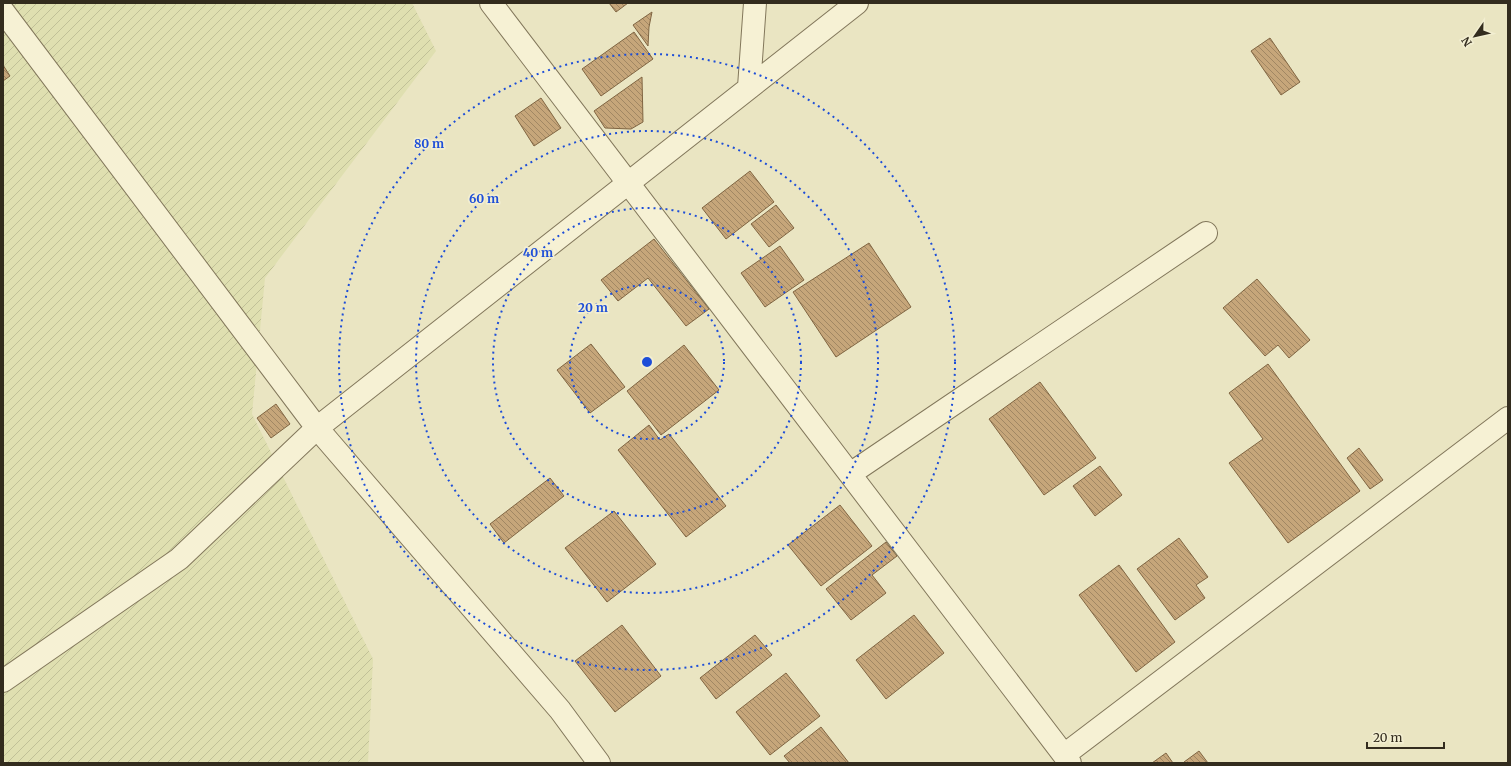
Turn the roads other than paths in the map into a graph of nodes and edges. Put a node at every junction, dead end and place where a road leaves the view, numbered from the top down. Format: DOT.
graph roads {
  1 [pos="491,3"];
  2 [pos="755,3"];
  3 [pos="857,3"];
  4 [pos="3,11"];
  5 [pos="749,87"];
  6 [pos="629,182"];
  7 [pos="1206,233"];
  8 [pos="1508,418"];
  9 [pos="317,428"];
  10 [pos="850,474"];
  11 [pos="3,681"];
  12 [pos="1067,759"];
  13 [pos="599,763"];
  1 -- 6 [label="street"];
  2 -- 5 [label="street"];
  3 -- 5 [label="street"];
  4 -- 9 [label="street"];
  5 -- 6 [label="street"];
  6 -- 9 [label="street"];
  6 -- 10 [label="street"];
  7 -- 10 [label="street"];
  8 -- 12 [label="street"];
  9 -- 11 [label="street"];
  9 -- 13 [label="street"];
  10 -- 12 [label="street"];
}
